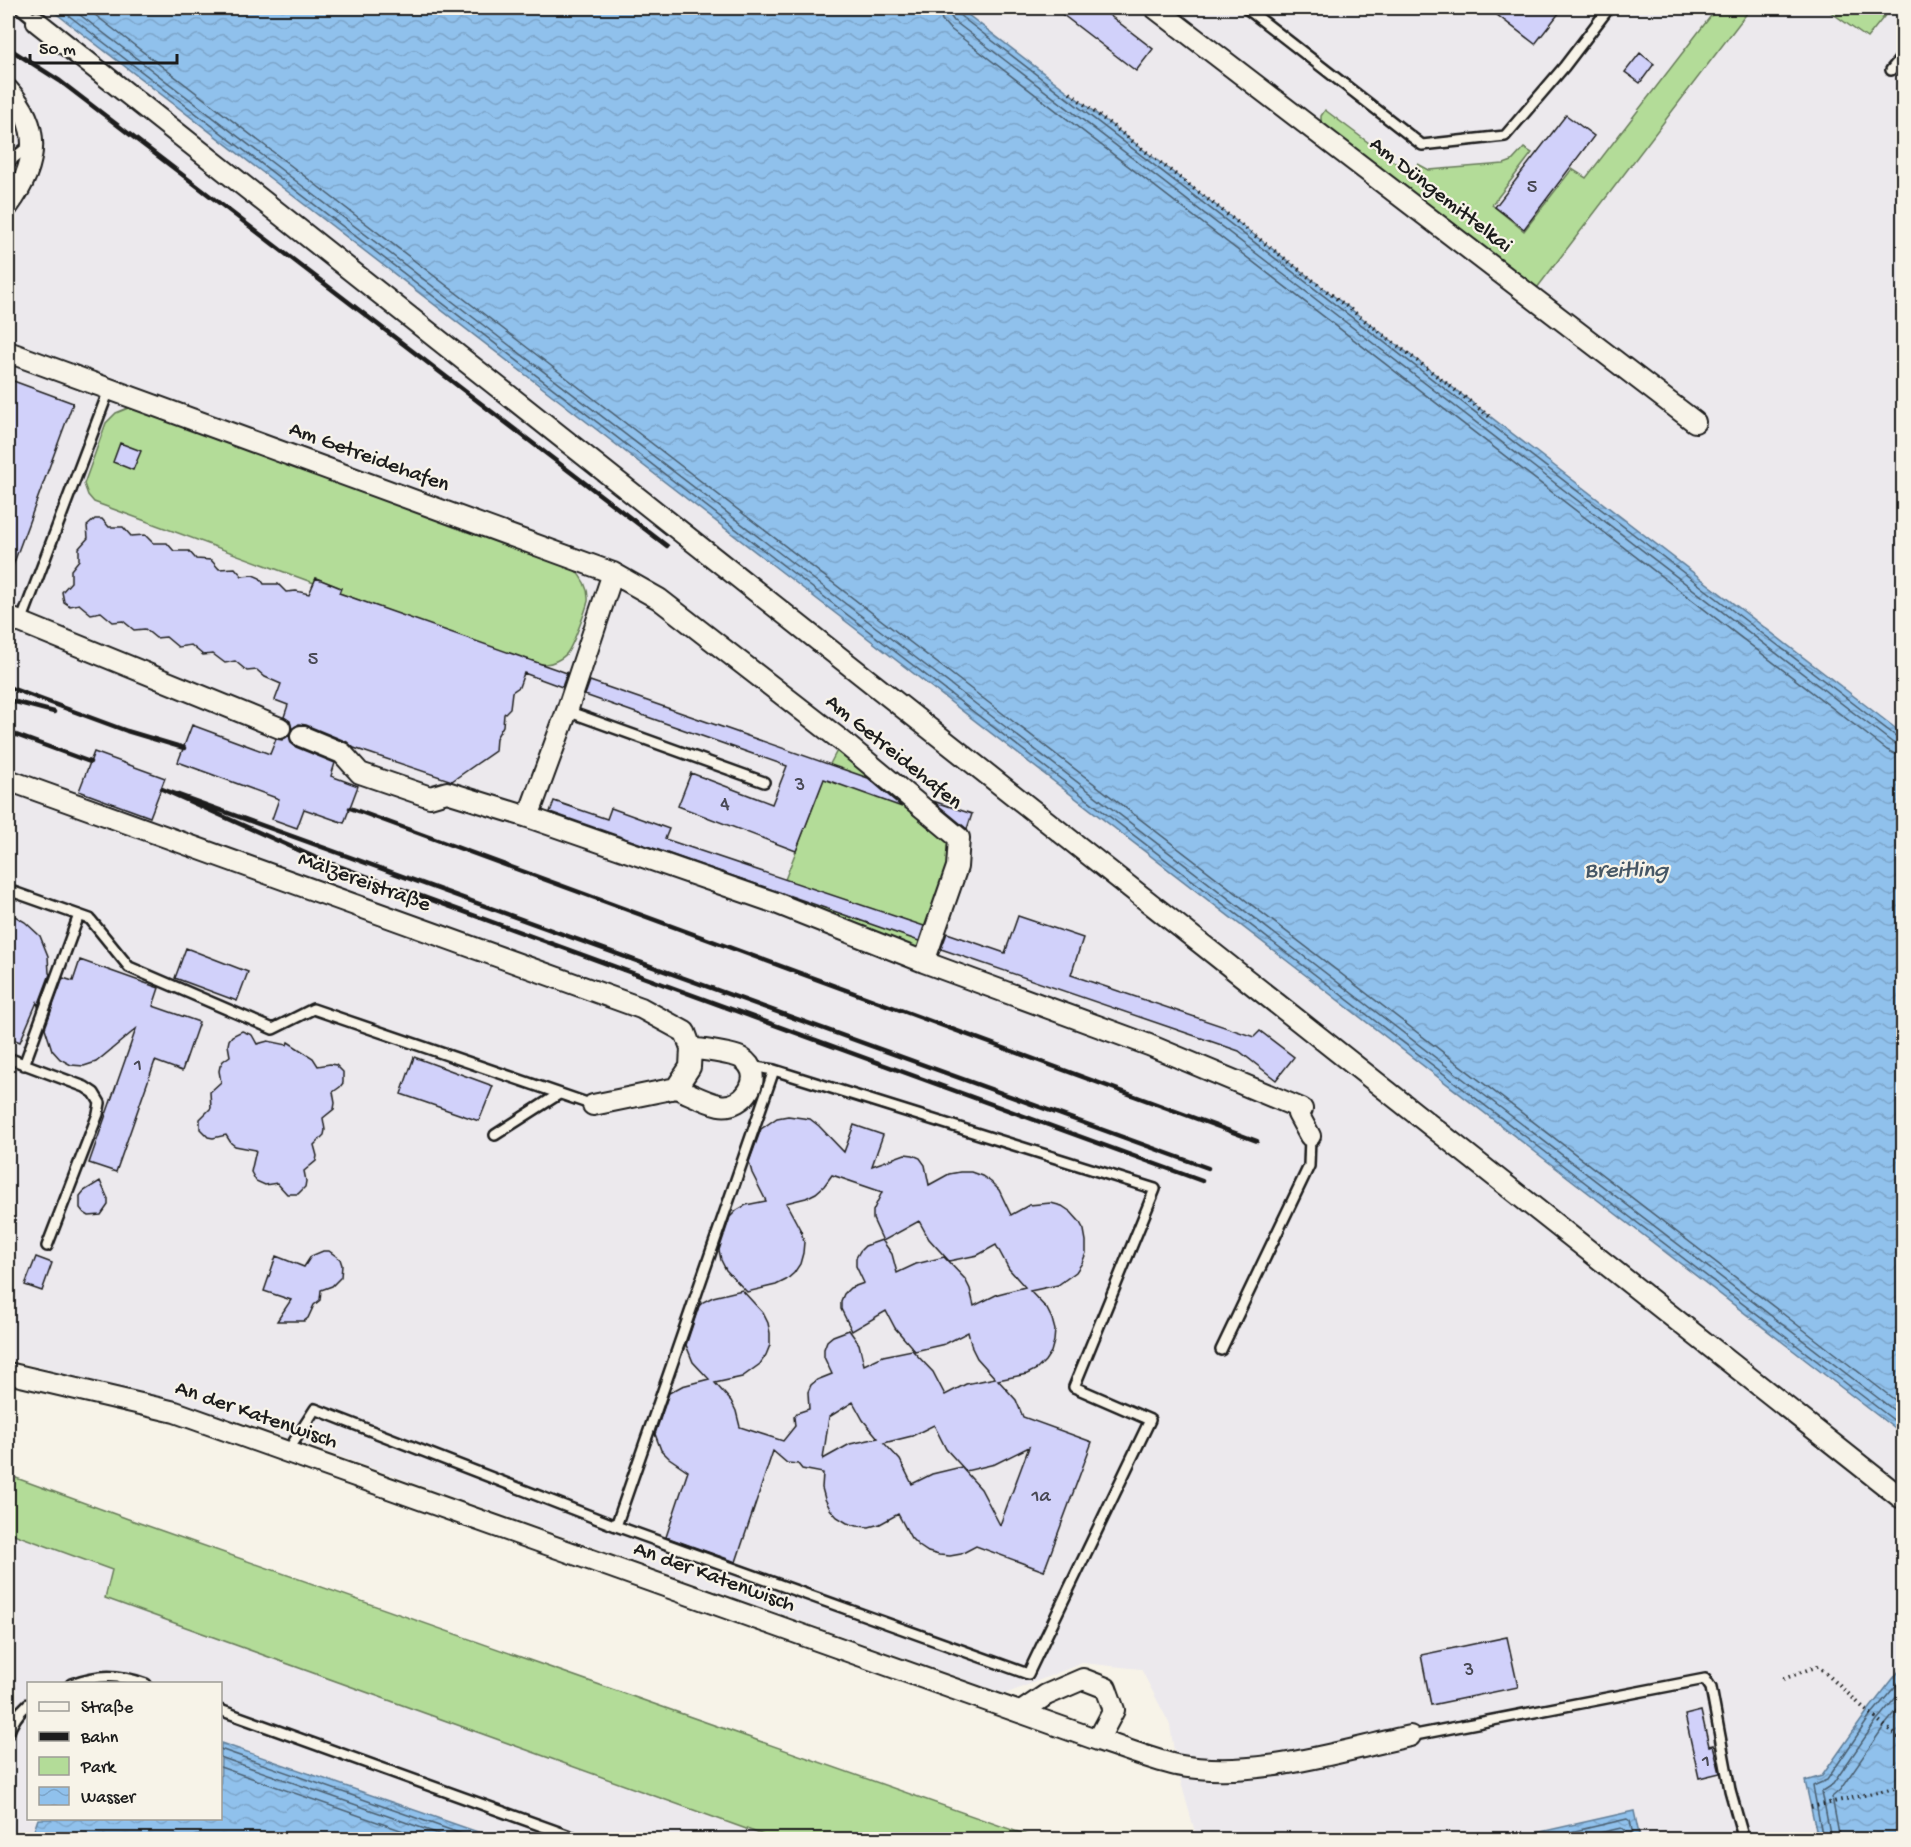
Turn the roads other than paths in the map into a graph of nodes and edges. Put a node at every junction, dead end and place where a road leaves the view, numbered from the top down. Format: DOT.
graph roads {
  1 [pos="20,8"];
  2 [pos="1155,8"];
  3 [pos="1246,8"];
  4 [pos="1609,8"];
  5 [pos="37,22"];
  6 [pos="1904,54"];
  7 [pos="1891,70"];
  8 [pos="8,90"];
  9 [pos="33,142"];
  10 [pos="8,163"];
  11 [pos="8,206"];
  12 [pos="8,352"];
  13 [pos="109,390"];
  14 [pos="1695,422"];
  15 [pos="613,573"];
  16 [pos="14,619"];
  17 [pos="567,711"];
  18 [pos="280,728"];
  19 [pos="301,736"];
  20 [pos="8,780"];
  21 [pos="764,782"];
  22 [pos="528,817"];
  23 [pos="8,890"];
  24 [pos="79,915"];
  25 [pos="924,962"];
  26 [pos="691,1048"];
  27 [pos="8,1058"];
  28 [pos="24,1065"];
  29 [pos="750,1066"];
  30 [pos="774,1070"];
  31 [pos="676,1088"];
  32 [pos="560,1094"];
  33 [pos="593,1105"];
  34 [pos="495,1135"];
  35 [pos="1310,1137"];
  36 [pos="47,1246"];
  37 [pos="1221,1350"];
  38 [pos="8,1373"];
  39 [pos="288,1451"];
  40 [pos="1900,1497"];
  41 [pos="616,1526"];
  42 [pos="75,1682"];
  43 [pos="143,1682"];
  44 [pos="27,1705"];
  45 [pos="222,1711"];
  46 [pos="1021,1712"];
  47 [pos="8,1734"];
  48 [pos="1410,1736"];
  49 [pos="1098,1740"];
  50 [pos="581,1839"];
  51 [pos="1744,1839"];
  1 -- 5 [label="lane"];
  2 -- 14 [label="street, Am Düngemittelkai"];
  3 -- 4 [label="lane"];
  5 -- 40 [label="street"];
  6 -- 7 [label="lane"];
  8 -- 9 [label="street"];
  9 -- 10 [label="lane"];
  9 -- 11 [label="street"];
  12 -- 13 [label="street, Am Getreidehafen"];
  13 -- 15 [label="street, Am Getreidehafen"];
  13 -- 16 [label="lane"];
  15 -- 17 [label="street"];
  15 -- 25 [label="street, Am Getreidehafen"];
  16 -- 18 [label="street"];
  17 -- 21 [label="lane"];
  17 -- 22 [label="street"];
  19 -- 22 [label="street"];
  20 -- 26 [label="street, Mälzereistraße"];
  22 -- 25 [label="street"];
  23 -- 24 [label="lane"];
  24 -- 28 [label="lane"];
  24 -- 32 [label="lane"];
  25 -- 35 [label="street"];
  26 -- 29 [label="street"];
  26 -- 31 [label="street"];
  27 -- 28 [label="lane"];
  28 -- 36 [label="lane"];
  29 -- 30 [label="lane"];
  29 -- 31 [label="street"];
  30 -- 41 [label="lane"];
  30 -- 41 [label="lane"];
  31 -- 33 [label="street"];
  32 -- 33 [label="lane"];
  32 -- 34 [label="lane"];
  35 -- 37 [label="lane"];
  38 -- 39 [label="street, An der Katenwisch"];
  39 -- 41 [label="lane"];
  39 -- 46 [label="street, An der Katenwisch"];
  42 -- 43 [label="lane"];
  44 -- 47 [label="lane"];
  45 -- 50 [label="lane"];
  46 -- 49 [label="street, An der Katenwisch"];
  46 -- 49 [label="street"];
  48 -- 49 [label="street, An der Katenwisch"];
  48 -- 51 [label="lane"];
}
